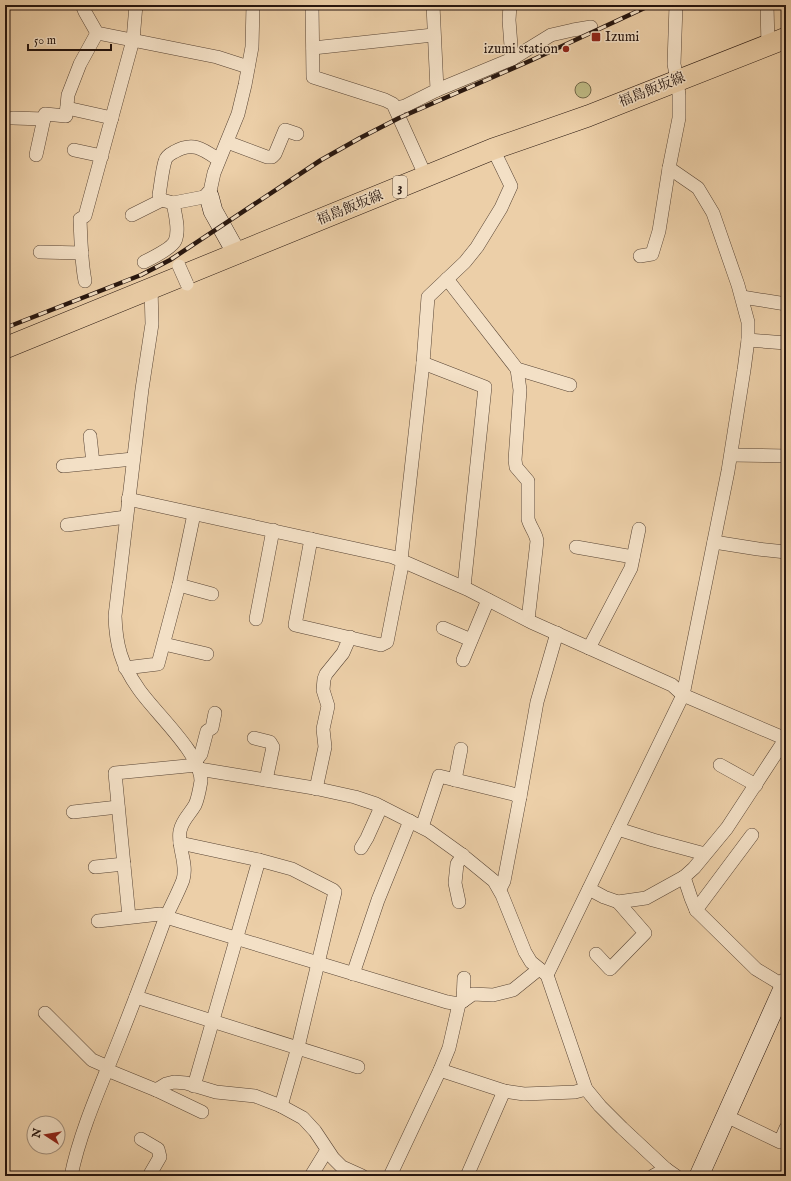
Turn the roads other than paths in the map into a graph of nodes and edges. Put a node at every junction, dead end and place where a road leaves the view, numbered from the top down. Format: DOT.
graph roads {
  1 [pos="82,5"];
  2 [pos="136,5"];
  3 [pos="253,5"];
  4 [pos="312,5"];
  5 [pos="433,5"];
  6 [pos="510,5"];
  7 [pos="676,5"];
  8 [pos="766,5"];
  9 [pos="591,27"];
  10 [pos="97,33"];
  11 [pos="433,35"];
  12 [pos="133,40"];
  13 [pos="777,42"];
  14 [pos="313,48"];
  15 [pos="512,59"];
  16 [pos="248,66"];
  17 [pos="677,80"];
  18 [pos="437,90"];
  19 [pos="67,108"];
  20 [pos="396,108"];
  21 [pos="13,118"];
  22 [pos="112,118"];
  23 [pos="44,119"];
  24 [pos="297,134"];
  25 [pos="227,142"];
  26 [pos="493,149"];
  27 [pos="74,150"];
  28 [pos="36,155"];
  29 [pos="102,156"];
  30 [pos="219,160"];
  31 [pos="669,168"];
  32 [pos="426,177"];
  33 [pos="209,196"];
  34 [pos="167,201"];
  35 [pos="132,215"];
  36 [pos="40,252"];
  37 [pos="82,253"];
  38 [pos="237,254"];
  39 [pos="640,256"];
  40 [pos="144,262"];
  41 [pos="179,266"];
  42 [pos="448,279"];
  43 [pos="85,281"];
  44 [pos="187,284"];
  45 [pos="151,287"];
  46 [pos="742,298"];
  47 [pos="786,304"];
  48 [pos="748,340"];
  49 [pos="786,343"];
  50 [pos="11,346"];
  51 [pos="423,363"];
  52 [pos="517,369"];
  53 [pos="570,385"];
  54 [pos="90,436"];
  55 [pos="731,454"];
  56 [pos="786,456"];
  57 [pos="133,459"];
  58 [pos="93,463"];
  59 [pos="63,466"];
  60 [pos="128,499"];
  61 [pos="194,514"];
  62 [pos="126,517"];
  63 [pos="67,525"];
  64 [pos="639,529"];
  65 [pos="273,530"];
  66 [pos="311,539"];
  67 [pos="714,542"];
  68 [pos="576,547"];
  69 [pos="786,552"];
  70 [pos="633,557"];
  71 [pos="401,560"];
  72 [pos="179,585"];
  73 [pos="464,588"];
  74 [pos="212,594"];
  75 [pos="488,600"];
  76 [pos="256,619"];
  77 [pos="528,620"];
  78 [pos="443,628"];
  79 [pos="557,633"];
  80 [pos="350,637"];
  81 [pos="471,640"];
  82 [pos="164,644"];
  83 [pos="589,648"];
  84 [pos="207,654"];
  85 [pos="463,660"];
  86 [pos="125,668"];
  87 [pos="683,695"];
  88 [pos="215,713"];
  89 [pos="254,738"];
  90 [pos="786,738"];
  91 [pos="461,749"];
  92 [pos="197,765"];
  93 [pos="720,765"];
  94 [pos="266,780"];
  95 [pos="455,780"];
  96 [pos="756,785"];
  97 [pos="316,789"];
  98 [pos="520,797"];
  99 [pos="118,807"];
  100 [pos="381,807"];
  101 [pos="73,812"];
  102 [pos="410,821"];
  103 [pos="422,827"];
  104 [pos="618,829"];
  105 [pos="752,835"];
  106 [pos="180,843"];
  107 [pos="361,848"];
  108 [pos="705,854"];
  109 [pos="463,855"];
  110 [pos="259,860"];
  111 [pos="124,864"];
  112 [pos="95,867"];
  113 [pos="684,877"];
  114 [pos="500,889"];
  115 [pos="589,889"];
  116 [pos="459,902"];
  117 [pos="618,902"];
  118 [pos="696,910"];
  119 [pos="129,917"];
  120 [pos="166,917"];
  121 [pos="98,921"];
  122 [pos="237,939"];
  123 [pos="596,954"];
  124 [pos="319,962"];
  125 [pos="543,972"];
  126 [pos="353,974"];
  127 [pos="464,978"];
  128 [pos="784,992"];
  129 [pos="136,997"];
  130 [pos="461,1003"];
  131 [pos="46,1013"];
  132 [pos="213,1021"];
  133 [pos="298,1047"];
  134 [pos="358,1067"];
  135 [pos="107,1068"];
  136 [pos="440,1070"];
  137 [pos="194,1086"];
  138 [pos="586,1089"];
  139 [pos="156,1090"];
  140 [pos="504,1091"];
  141 [pos="281,1106"];
  142 [pos="202,1112"];
  143 [pos="726,1116"];
  144 [pos="786,1128"];
  145 [pos="141,1139"];
  146 [pos="327,1150"];
  147 [pos="671,1173"];
  148 [pos="75,1175"];
  149 [pos="149,1176"];
  150 [pos="311,1176"];
  151 [pos="362,1176"];
  152 [pos="390,1176"];
  153 [pos="467,1176"];
  154 [pos="653,1176"];
  155 [pos="699,1176"];
  1 -- 10 [label="street"];
  2 -- 12 [label="street"];
  3 -- 16 [label="street"];
  4 -- 14 [label="street"];
  5 -- 11 [label="street"];
  6 -- 15 [label="street"];
  7 -- 17 [label="street"];
  8 -- 13 [label="street"];
  9 -- 15 [label="street"];
  10 -- 12 [label="street"];
  10 -- 19 [label="street"];
  11 -- 14 [label="street"];
  11 -- 18 [label="street"];
  12 -- 16 [label="street"];
  12 -- 22 [label="street"];
  13 -- 17 [label="main road, 福島飯坂線 / 3"];
  14 -- 20 [label="street"];
  15 -- 18 [label="street"];
  16 -- 25 [label="street"];
  17 -- 26 [label="main road, 福島飯坂線 / 3"];
  17 -- 31 [label="street"];
  18 -- 20 [label="street"];
  19 -- 22 [label="street"];
  19 -- 23 [label="street"];
  20 -- 32 [label="street"];
  21 -- 23 [label="street"];
  22 -- 29 [label="street"];
  23 -- 28 [label="street"];
  24 -- 25 [label="street"];
  25 -- 30 [label="street"];
  26 -- 32 [label="main road, 福島飯坂線 / 3"];
  26 -- 42 [label="street"];
  27 -- 29 [label="street"];
  29 -- 37 [label="street"];
  30 -- 33 [label="street"];
  30 -- 34 [label="street"];
  31 -- 39 [label="street"];
  31 -- 46 [label="street"];
  32 -- 38 [label="main road, 福島飯坂線 / 3"];
  33 -- 34 [label="street"];
  33 -- 38 [label="street"];
  34 -- 35 [label="street"];
  34 -- 40 [label="street"];
  36 -- 37 [label="street"];
  37 -- 43 [label="street"];
  38 -- 45 [label="main road, 福島飯坂線 / 3"];
  41 -- 44 [label="street, bridge"];
  42 -- 51 [label="street"];
  42 -- 52 [label="street"];
  45 -- 50 [label="main road, 福島飯坂線 / 3"];
  45 -- 57 [label="street"];
  46 -- 47 [label="street"];
  46 -- 48 [label="street"];
  48 -- 49 [label="street"];
  48 -- 55 [label="street"];
  51 -- 71 [label="street"];
  51 -- 73 [label="street"];
  52 -- 53 [label="street"];
  52 -- 77 [label="street"];
  54 -- 58 [label="street"];
  55 -- 56 [label="street"];
  55 -- 67 [label="street"];
  57 -- 58 [label="street"];
  57 -- 60 [label="street"];
  58 -- 59 [label="street"];
  60 -- 61 [label="street"];
  60 -- 62 [label="street"];
  61 -- 65 [label="street"];
  61 -- 72 [label="street"];
  62 -- 63 [label="street"];
  62 -- 86 [label="street"];
  64 -- 70 [label="street"];
  65 -- 66 [label="street"];
  65 -- 76 [label="street"];
  66 -- 71 [label="street"];
  66 -- 80 [label="street"];
  67 -- 69 [label="street"];
  67 -- 87 [label="street"];
  68 -- 70 [label="street"];
  70 -- 83 [label="street"];
  71 -- 73 [label="street"];
  71 -- 80 [label="street"];
  72 -- 74 [label="street"];
  72 -- 82 [label="street"];
  73 -- 75 [label="street"];
  75 -- 77 [label="street"];
  75 -- 81 [label="street"];
  77 -- 79 [label="street"];
  78 -- 81 [label="street"];
  79 -- 83 [label="street"];
  79 -- 98 [label="street"];
  80 -- 97 [label="street"];
  81 -- 85 [label="street"];
  82 -- 84 [label="street"];
  82 -- 86 [label="street"];
  83 -- 87 [label="street"];
  86 -- 92 [label="street"];
  87 -- 90 [label="street"];
  87 -- 104 [label="street"];
  88 -- 92 [label="street"];
  89 -- 94 [label="street"];
  90 -- 96 [label="street"];
  91 -- 95 [label="street"];
  92 -- 94 [label="street"];
  92 -- 99 [label="street"];
  92 -- 106 [label="street"];
  93 -- 96 [label="street"];
  94 -- 97 [label="street"];
  95 -- 98 [label="street"];
  95 -- 103 [label="street"];
  96 -- 108 [label="street"];
  97 -- 100 [label="street"];
  98 -- 114 [label="street"];
  99 -- 101 [label="street"];
  99 -- 111 [label="street"];
  100 -- 102 [label="street"];
  100 -- 107 [label="street"];
  102 -- 103 [label="street"];
  102 -- 126 [label="street"];
  103 -- 109 [label="street"];
  104 -- 108 [label="street"];
  104 -- 115 [label="street"];
  105 -- 118 [label="street"];
  106 -- 110 [label="street"];
  106 -- 120 [label="street"];
  108 -- 113 [label="street"];
  109 -- 114 [label="street"];
  109 -- 116 [label="street"];
  110 -- 122 [label="street"];
  110 -- 124 [label="street"];
  111 -- 112 [label="street"];
  111 -- 119 [label="street"];
  113 -- 117 [label="street"];
  113 -- 118 [label="street"];
  114 -- 125 [label="street"];
  115 -- 117 [label="street"];
  115 -- 125 [label="street"];
  117 -- 123 [label="street"];
  118 -- 128 [label="street"];
  119 -- 120 [label="street"];
  119 -- 121 [label="street"];
  120 -- 122 [label="street"];
  120 -- 129 [label="street"];
  122 -- 124 [label="street"];
  122 -- 132 [label="street"];
  124 -- 126 [label="street"];
  124 -- 133 [label="street"];
  125 -- 130 [label="street"];
  125 -- 138 [label="street"];
  126 -- 130 [label="street"];
  127 -- 130 [label="street"];
  128 -- 143 [label="street"];
  129 -- 132 [label="street"];
  129 -- 135 [label="street"];
  130 -- 136 [label="street"];
  131 -- 135 [label="street"];
  132 -- 133 [label="street"];
  132 -- 137 [label="street"];
  133 -- 134 [label="street"];
  133 -- 141 [label="street"];
  135 -- 139 [label="street"];
  135 -- 148 [label="street"];
  136 -- 140 [label="street"];
  136 -- 152 [label="street"];
  137 -- 139 [label="street"];
  137 -- 141 [label="street"];
  138 -- 140 [label="street"];
  138 -- 147 [label="street"];
  139 -- 142 [label="street"];
  140 -- 153 [label="street"];
  141 -- 146 [label="street"];
  143 -- 144 [label="street"];
  143 -- 155 [label="street"];
  145 -- 149 [label="street"];
  146 -- 150 [label="street"];
  146 -- 151 [label="street"];
  147 -- 154 [label="street"];
}
